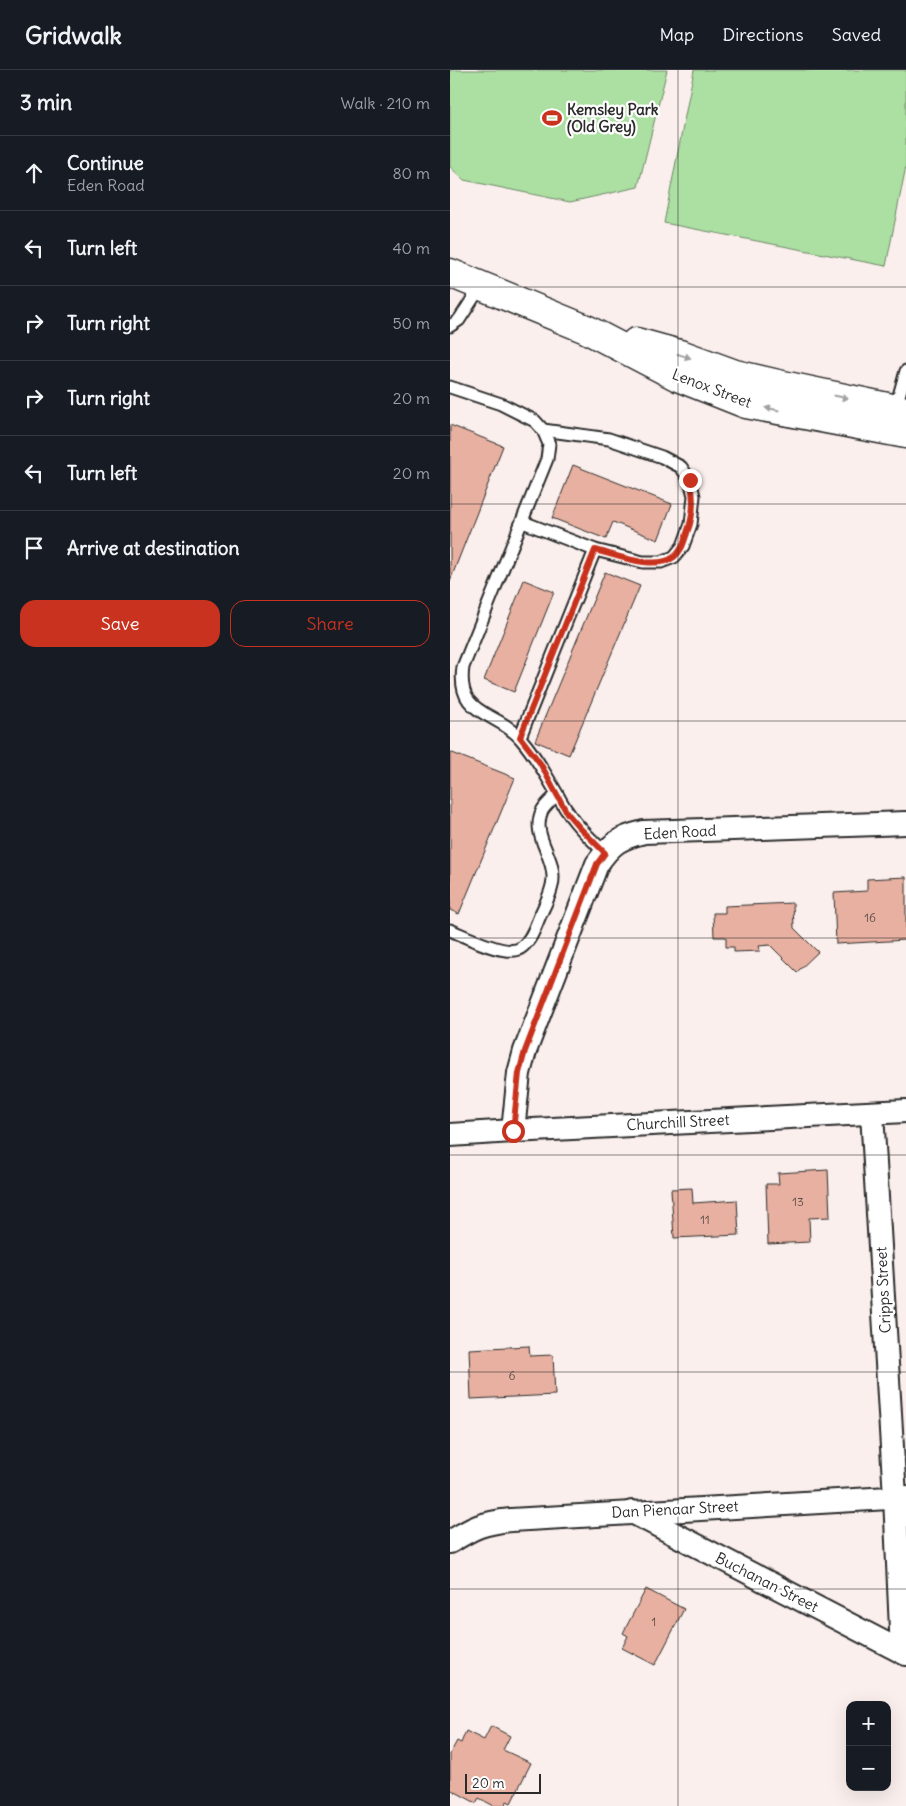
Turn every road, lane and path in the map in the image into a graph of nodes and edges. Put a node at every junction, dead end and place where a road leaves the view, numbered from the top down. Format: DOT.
graph roads {
  1 [pos="450,273"];
  2 [pos="481,286"];
  3 [pos="450,326"];
  4 [pos="906,371"];
  5 [pos="450,387"];
  6 [pos="899,421"];
  7 [pos="544,430"];
  8 [pos="523,522"];
  9 [pos="595,550"];
  10 [pos="520,737"];
  11 [pos="557,794"];
  12 [pos="906,824"];
  13 [pos="605,853"];
  14 [pos="450,930"];
  15 [pos="906,1111"];
  16 [pos="872,1113"];
  17 [pos="513,1131"];
  18 [pos="450,1135"];
  19 [pos="901,1497"];
  20 [pos="631,1512"];
  21 [pos="450,1542"];
  22 [pos="904,1653"];
  1 -- 2 [label="street, Lenox Street"];
  2 -- 3 [label="lane"];
  2 -- 6 [label="street, Lenox Street"];
  4 -- 6 [label="lane"];
  5 -- 7 [label="lane"];
  7 -- 8 [label="lane"];
  7 -- 9 [label="lane"];
  8 -- 9 [label="lane"];
  8 -- 10 [label="lane"];
  9 -- 10 [label="lane"];
  10 -- 11 [label="lane"];
  11 -- 13 [label="lane"];
  11 -- 14 [label="lane"];
  12 -- 13 [label="street, Eden Road"];
  13 -- 17 [label="street, Eden Road"];
  15 -- 16 [label="street, Churchill Street"];
  16 -- 17 [label="street, Churchill Street"];
  16 -- 19 [label="street, Cripps Street"];
  17 -- 18 [label="street, Churchill Street"];
  19 -- 20 [label="street, Dan Pienaar Street"];
  19 -- 22 [label="street, Buchanan Street"];
  20 -- 21 [label="street, Dan Pienaar Street"];
  20 -- 22 [label="street, Buchanan Street"];
}
